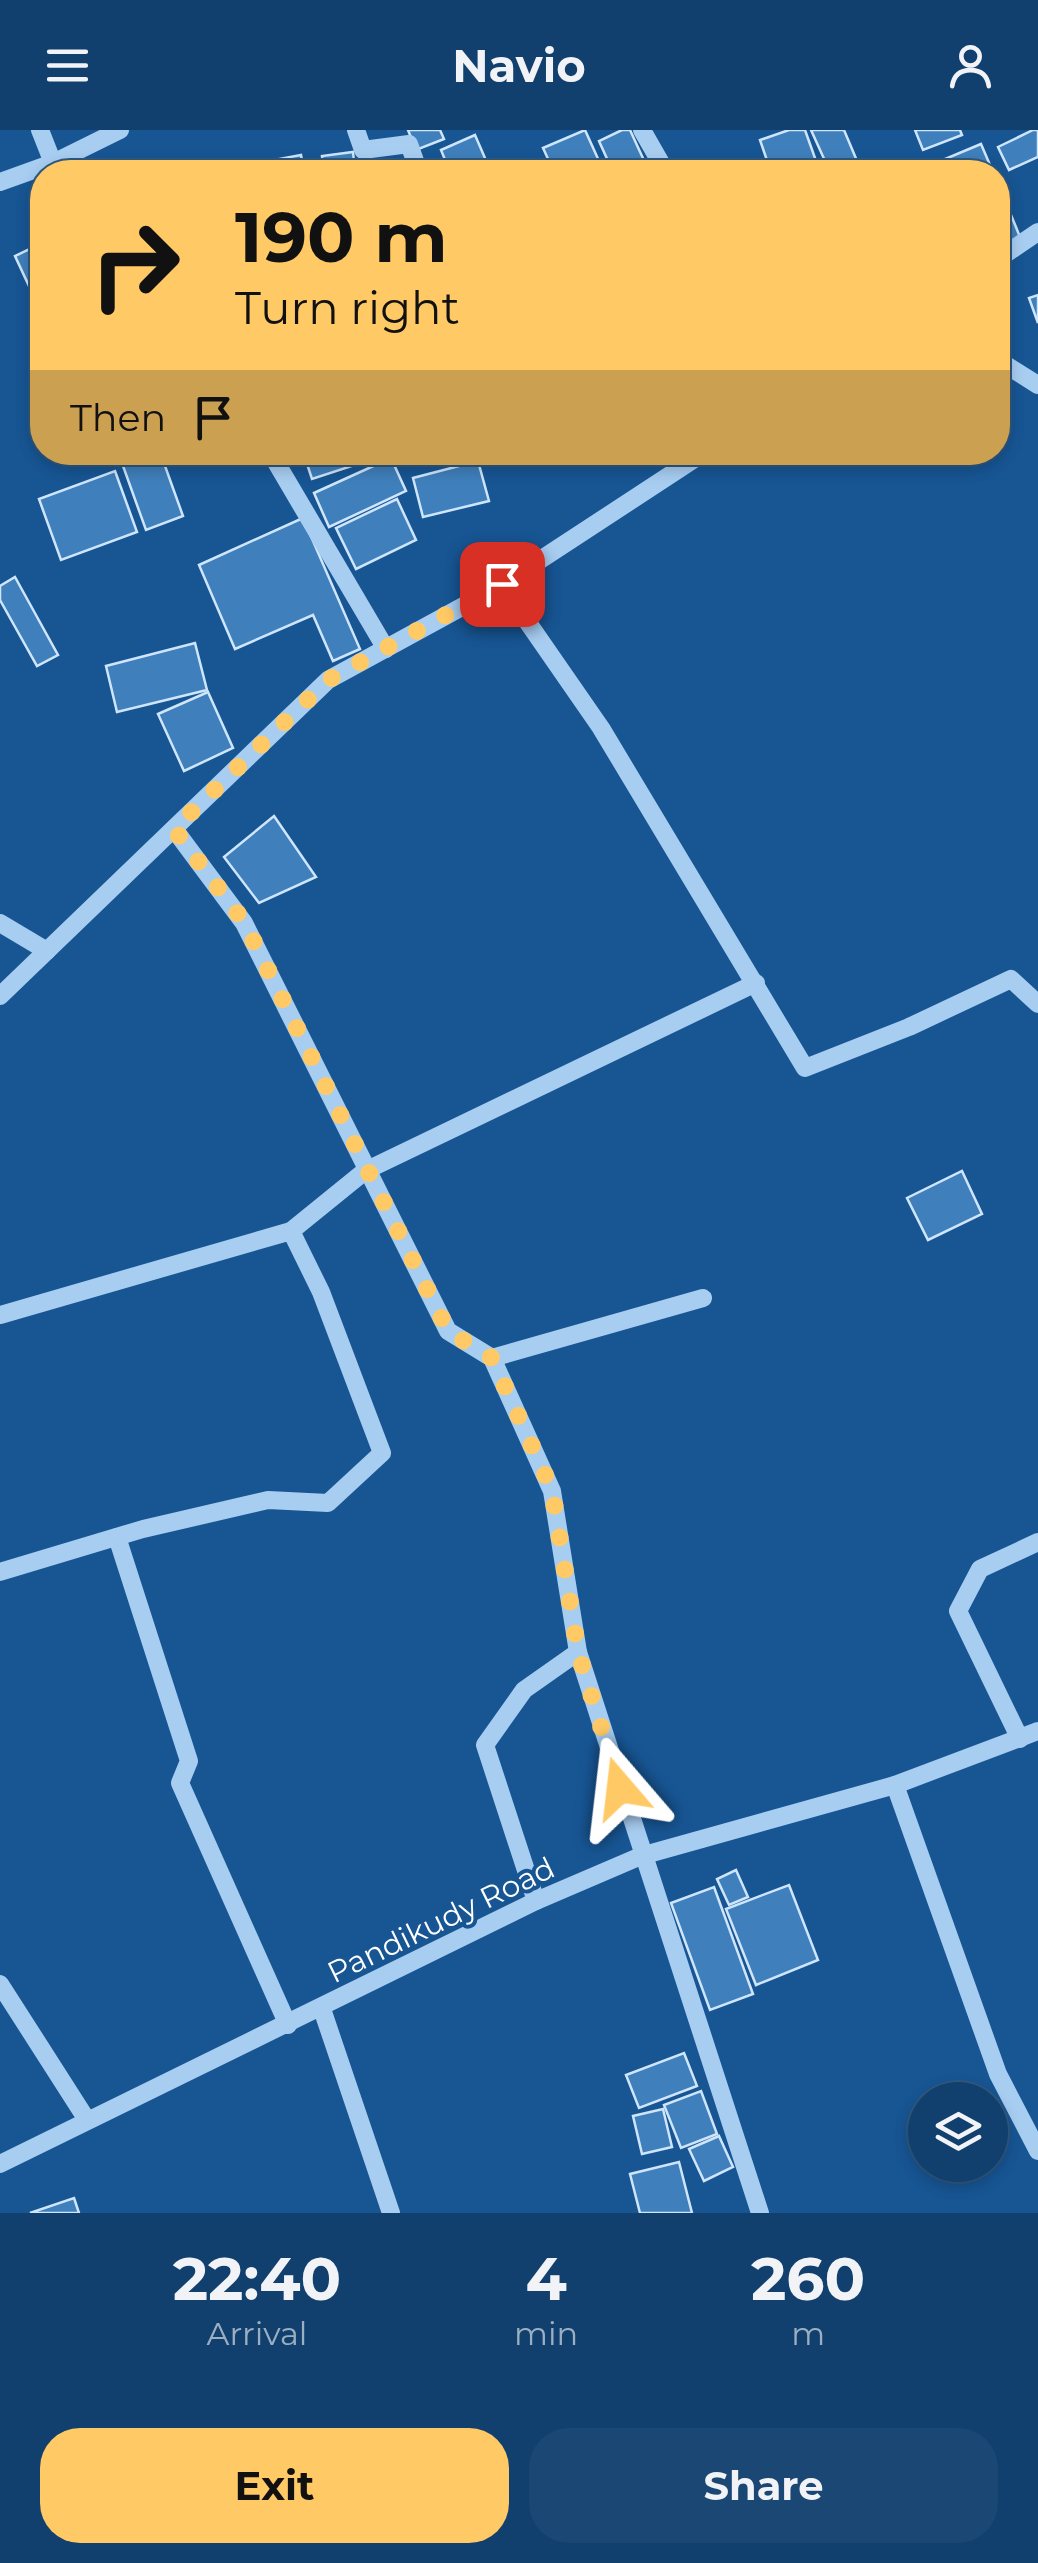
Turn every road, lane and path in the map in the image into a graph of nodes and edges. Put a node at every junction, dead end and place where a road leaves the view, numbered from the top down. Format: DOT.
graph roads {
  1 [pos="40,130"];
  2 [pos="120,130"];
  3 [pos="356,130"];
  4 [pos="642,130"];
  5 [pos="53,160"];
  6 [pos="58,160"];
  7 [pos="414,160"];
  8 [pos="659,160"];
  9 [pos="30,171"];
  10 [pos="0,182"];
  11 [pos="1038,232"];
  12 [pos="1010,250"];
  13 [pos="1010,368"];
  14 [pos="1038,385"];
  15 [pos="278,465"];
  16 [pos="685,465"];
  17 [pos="502,584"];
  18 [pos="386,649"];
  19 [pos="174,829"];
  20 [pos="0,924"];
  21 [pos="47,951"];
  22 [pos="756,983"];
  23 [pos="0,996"];
  24 [pos="1038,1004"];
  25 [pos="365,1171"];
  26 [pos="291,1231"];
  27 [pos="703,1298"];
  28 [pos="0,1315"];
  29 [pos="492,1358"];
  30 [pos="117,1537"];
  31 [pos="1038,1542"];
  32 [pos="0,1572"];
  33 [pos="578,1652"];
  34 [pos="1038,1731"];
  35 [pos="1020,1738"];
  36 [pos="895,1785"];
  37 [pos="641,1856"];
  38 [pos="536,1902"];
  39 [pos="0,1984"];
  40 [pos="322,2009"];
  41 [pos="288,2025"];
  42 [pos="87,2120"];
  43 [pos="1038,2151"];
  44 [pos="0,2164"];
  45 [pos="391,2213"];
  46 [pos="760,2213"];
  1 -- 5 [label="street"];
  2 -- 6 [label="street"];
  3 -- 7 [label="street"];
  4 -- 8 [label="street"];
  9 -- 10 [label="street"];
  11 -- 12 [label="street"];
  13 -- 14 [label="street"];
  15 -- 18 [label="street"];
  16 -- 17 [label="street"];
  17 -- 18 [label="street"];
  17 -- 22 [label="street"];
  18 -- 19 [label="street"];
  19 -- 21 [label="street"];
  19 -- 25 [label="street"];
  20 -- 21 [label="street"];
  21 -- 23 [label="street"];
  22 -- 24 [label="street"];
  22 -- 25 [label="street"];
  25 -- 26 [label="street"];
  25 -- 29 [label="street"];
  26 -- 28 [label="street"];
  26 -- 30 [label="street"];
  27 -- 29 [label="street"];
  29 -- 33 [label="street"];
  30 -- 32 [label="street"];
  30 -- 41 [label="street"];
  31 -- 35 [label="street"];
  33 -- 37 [label="street"];
  33 -- 38 [label="street"];
  34 -- 35 [label="street, Pandikudy Road"];
  35 -- 36 [label="street, Pandikudy Road"];
  36 -- 37 [label="street, Pandikudy Road"];
  36 -- 43 [label="street"];
  37 -- 38 [label="street, Pandikudy Road"];
  37 -- 46 [label="street"];
  38 -- 40 [label="street, Pandikudy Road"];
  39 -- 42 [label="street"];
  40 -- 41 [label="street, Pandikudy Road"];
  40 -- 45 [label="street"];
  41 -- 42 [label="street, Pandikudy Road"];
  42 -- 44 [label="street, Pandikudy Road"];
}
